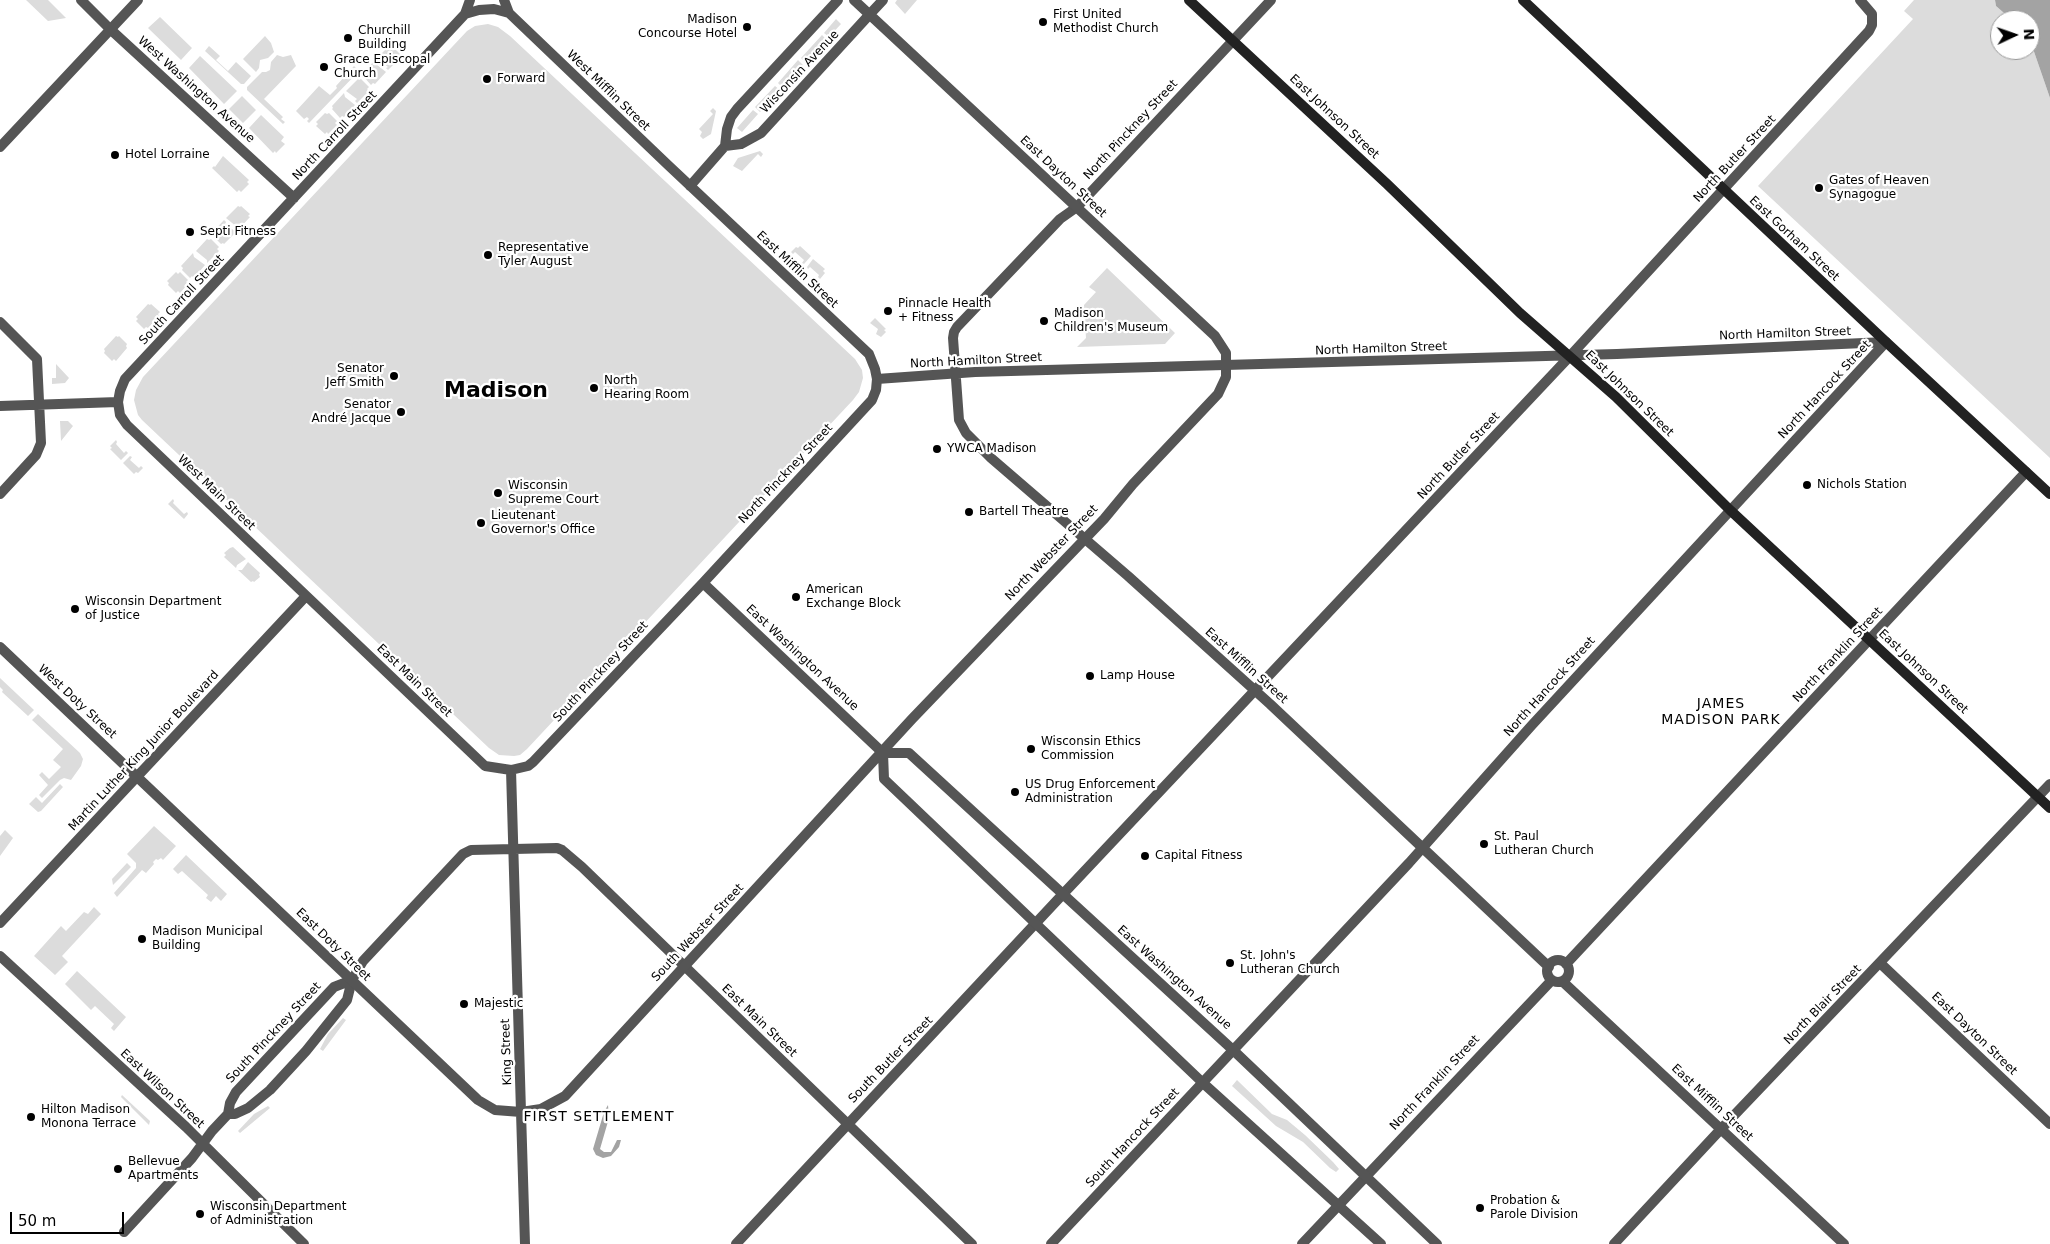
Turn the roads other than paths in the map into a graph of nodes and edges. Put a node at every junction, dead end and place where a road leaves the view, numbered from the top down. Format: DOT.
graph roads {
  1 [pos="81,0"];
  2 [pos="138,0"];
  3 [pos="470,0"];
  4 [pos="504,0"];
  5 [pos="838,0"];
  6 [pos="854,0"];
  7 [pos="883,0"];
  8 [pos="1189,0"];
  9 [pos="1271,0"];
  10 [pos="1523,0"];
  11 [pos="1860,0"];
  12 [pos="509,13"];
  13 [pos="465,14"];
  14 [pos="870,14"];
  15 [pos="110,29"];
  16 [pos="1233,40"];
  17 [pos="725,146"];
  18 [pos="0,147"];
  19 [pos="690,186"];
  20 [pos="1724,189"];
  21 [pos="294,198"];
  22 [pos="1077,207"];
  23 [pos="0,322"];
  24 [pos="1886,342"];
  25 [pos="1571,355"];
  26 [pos="1227,365"];
  27 [pos="956,374"];
  28 [pos="877,379"];
  29 [pos="118,402"];
  30 [pos="40,405"];
  31 [pos="0,406"];
  32 [pos="2026,472"];
  33 [pos="0,494"];
  34 [pos="2050,494"];
  35 [pos="1730,510"];
  36 [pos="1084,539"];
  37 [pos="703,583"];
  38 [pos="306,596"];
  39 [pos="1869,639"];
  40 [pos="0,647"];
  41 [pos="1255,691"];
  42 [pos="883,753"];
  43 [pos="511,770"];
  44 [pos="137,776"];
  45 [pos="2050,784"];
  46 [pos="2038,797"];
  47 [pos="2050,808"];
  48 [pos="1422,848"];
  49 [pos="514,849"];
  50 [pos="1063,894"];
  51 [pos="0,923"];
  52 [pos="1036,924"];
  53 [pos="0,956"];
  54 [pos="1880,963"];
  55 [pos="1566,964"];
  56 [pos="684,965"];
  57 [pos="1549,967"];
  58 [pos="352,980"];
  59 [pos="1557,980"];
  60 [pos="1233,1050"];
  61 [pos="1203,1083"];
  62 [pos="521,1112"];
  63 [pos="228,1114"];
  64 [pos="847,1124"];
  65 [pos="2050,1124"];
  66 [pos="1721,1129"];
  67 [pos="202,1144"];
  68 [pos="1366,1177"];
  69 [pos="1338,1205"];
  70 [pos="124,1232"];
  71 [pos="304,1244"];
  72 [pos="525,1244"];
  73 [pos="736,1244"];
  74 [pos="972,1244"];
  75 [pos="1051,1244"];
  76 [pos="1302,1244"];
  77 [pos="1381,1244"];
  78 [pos="1437,1244"];
  79 [pos="1614,1244"];
  80 [pos="1844,1244"];
  1 -- 15 [label="street, West Washington Avenue"];
  2 -- 15 [label="street"];
  3 -- 13 [label="street"];
  4 -- 12 [label="street"];
  5 -- 17 [label="street, Wisconsin Avenue"];
  6 -- 14 [label="street, East Dayton Street"];
  7 -- 14 [label="street, Wisconsin Avenue"];
  8 -- 16 [label="main road, East Johnson Street"];
  9 -- 16 [label="street, North Pinckney Street"];
  10 -- 20 [label="main road, East Gorham Street"];
  11 -- 20 [label="street, North Butler Street"];
  12 -- 13 [label="street"];
  12 -- 19 [label="street, West Mifflin Street"];
  13 -- 21 [label="street, North Carroll Street"];
  14 -- 17 [label="street, Wisconsin Avenue"];
  14 -- 22 [label="street, East Dayton Street"];
  15 -- 18 [label="street"];
  15 -- 21 [label="street, West Washington Avenue"];
  16 -- 22 [label="street, North Pinckney Street"];
  16 -- 25 [label="main road, East Johnson Street"];
  17 -- 19 [label="street"];
  19 -- 28 [label="street, East Mifflin Street"];
  20 -- 24 [label="main road, East Gorham Street"];
  20 -- 25 [label="street, North Butler Street"];
  21 -- 29 [label="street, South Carroll Street"];
  22 -- 26 [label="street, East Dayton Street"];
  22 -- 27 [label="street, North Pinckney Street"];
  23 -- 30 [label="street"];
  24 -- 25 [label="street, North Hamilton Street"];
  24 -- 32 [label="main road, East Gorham Street"];
  24 -- 35 [label="street, North Hancock Street"];
  25 -- 26 [label="street, North Hamilton Street"];
  25 -- 35 [label="main road, East Johnson Street"];
  25 -- 41 [label="street, North Butler Street"];
  26 -- 27 [label="street, North Hamilton Street"];
  26 -- 36 [label="street, North Webster Street"];
  27 -- 28 [label="street, North Hamilton Street"];
  27 -- 36 [label="street, East Mifflin Street"];
  28 -- 37 [label="street, North Pinckney Street"];
  29 -- 30 [label="street"];
  29 -- 38 [label="street, West Main Street"];
  30 -- 31 [label="street"];
  30 -- 33 [label="street"];
  32 -- 34 [label="main road, East Gorham Street"];
  32 -- 39 [label="street, North Franklin Street"];
  35 -- 39 [label="main road, East Johnson Street"];
  35 -- 48 [label="street, North Hancock Street"];
  36 -- 41 [label="street, East Mifflin Street"];
  36 -- 42 [label="street, North Webster Street"];
  37 -- 42 [label="street, East Washington Avenue"];
  37 -- 43 [label="street, South Pinckney Street"];
  38 -- 43 [label="street, East Main Street"];
  38 -- 44 [label="street, Martin Luther King Junior Boulevard"];
  39 -- 46 [label="main road, East Johnson Street"];
  39 -- 55 [label="street, North Franklin Street"];
  40 -- 44 [label="street, West Doty Street"];
  41 -- 48 [label="street, East Mifflin Street"];
  41 -- 50 [label="street, North Butler Street"];
  42 -- 50 [label="street, East Washington Avenue"];
  42 -- 52 [label="street"];
  42 -- 56 [label="street, South Webster Street"];
  43 -- 49 [label="street, King Street"];
  44 -- 51 [label="street, Martin Luther King Junior Boulevard"];
  44 -- 58 [label="street, East Doty Street"];
  45 -- 46 [label="street, North Blair Street"];
  46 -- 47 [label="main road, East Johnson Street"];
  46 -- 54 [label="street, North Blair Street"];
  48 -- 57 [label="street, East Mifflin Street"];
  48 -- 60 [label="street, North Hancock Street"];
  49 -- 56 [label="street, East Main Street"];
  49 -- 58 [label="street, South Pinckney Street"];
  49 -- 62 [label="street, King Street"];
  50 -- 52 [label="street, South Butler Street"];
  50 -- 60 [label="street, East Washington Avenue"];
  52 -- 61 [label="street"];
  52 -- 64 [label="street, South Butler Street"];
  53 -- 67 [label="street, East Wilson Street"];
  54 -- 65 [label="street, East Dayton Street"];
  54 -- 66 [label="street, North Blair Street"];
  55 -- 57 [label="street"];
  55 -- 59 [label="street"];
  56 -- 62 [label="street, South Webster Street"];
  56 -- 64 [label="street, East Main Street"];
  57 -- 59 [label="street"];
  58 -- 62 [label="street, East Doty Street"];
  58 -- 63 [label="street, South Pinckney Street"];
  58 -- 63 [label="street, South Pinckney Street"];
  59 -- 66 [label="street, East Mifflin Street"];
  59 -- 68 [label="street, North Franklin Street"];
  60 -- 61 [label="street, South Hancock Street"];
  60 -- 68 [label="street, East Washington Avenue"];
  61 -- 69 [label="street"];
  61 -- 75 [label="street, South Hancock Street"];
  62 -- 72 [label="street, King Street"];
  63 -- 67 [label="street, South Pinckney Street"];
  64 -- 73 [label="street, South Butler Street"];
  64 -- 74 [label="street, East Main Street"];
  66 -- 79 [label="street, North Blair Street"];
  66 -- 80 [label="street, East Mifflin Street"];
  67 -- 70 [label="street, South Pinckney Street"];
  67 -- 71 [label="street, East Wilson Street"];
  68 -- 69 [label="street, North Franklin Street"];
  68 -- 78 [label="street, East Washington Avenue"];
  69 -- 76 [label="street, North Franklin Street"];
  69 -- 77 [label="street"];
}
